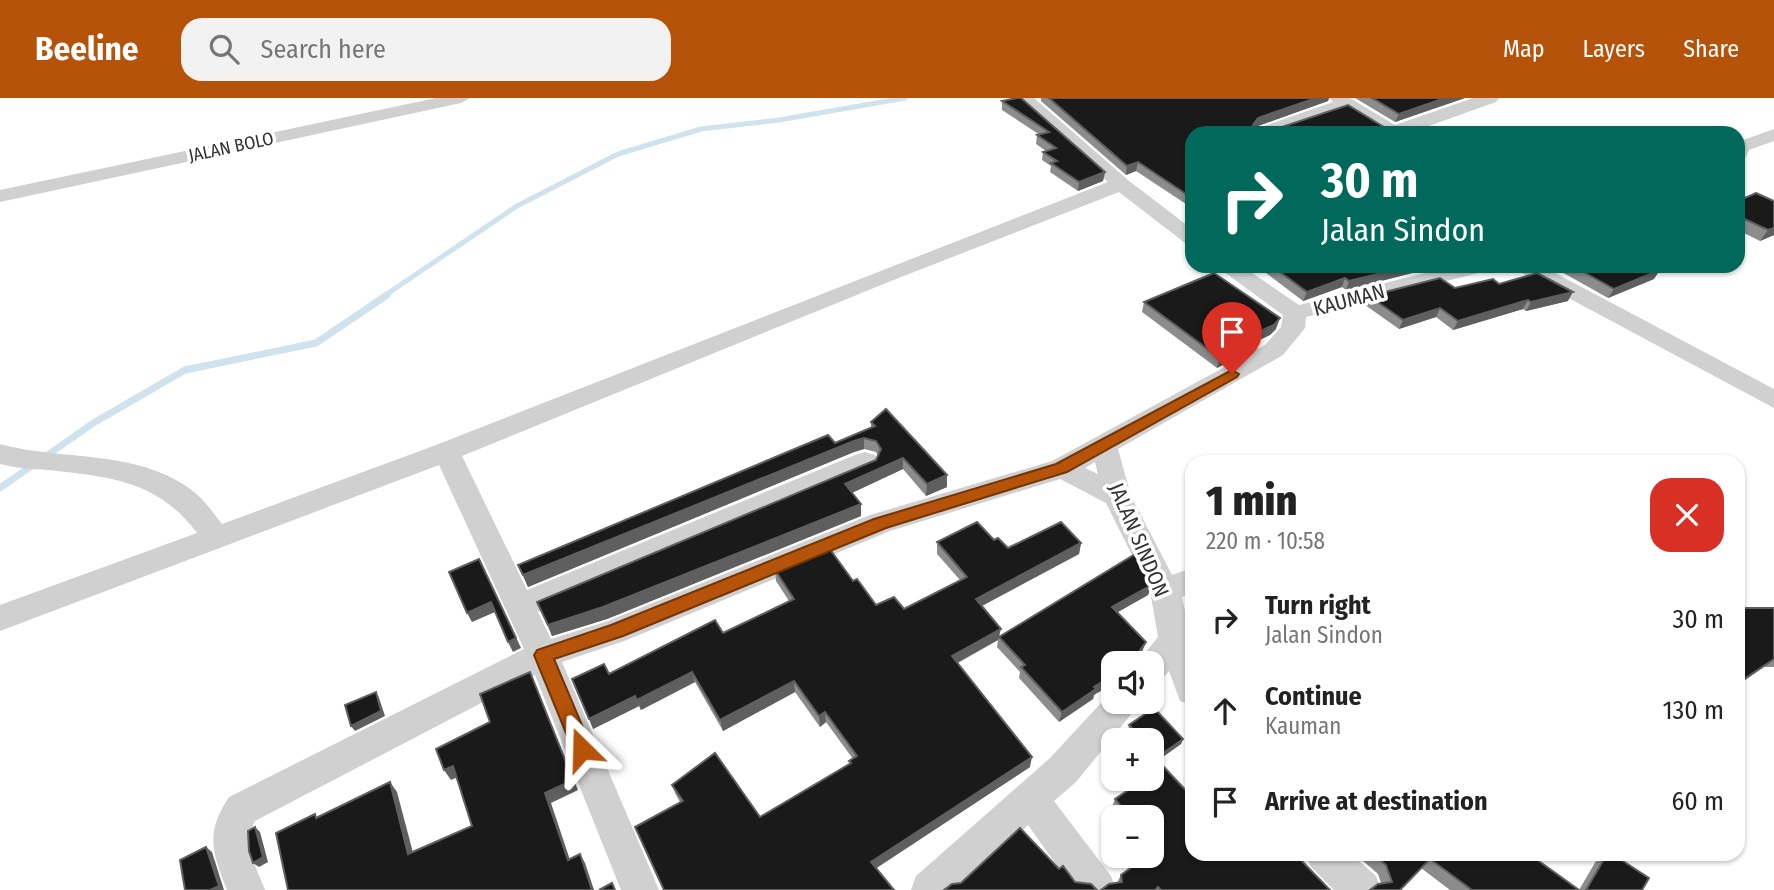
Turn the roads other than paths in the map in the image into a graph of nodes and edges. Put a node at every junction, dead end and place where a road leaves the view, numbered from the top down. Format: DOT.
graph roads {
  1 [pos="461,98"];
  2 [pos="1490,98"];
  3 [pos="1032,99"];
  4 [pos="1343,101"];
  5 [pos="1280,126"];
  6 [pos="1383,126"];
  7 [pos="1413,126"];
  8 [pos="1774,135"];
  9 [pos="1745,146"];
  10 [pos="1121,184"];
  11 [pos="0,196"];
  12 [pos="1185,234"];
  13 [pos="1237,273"];
  14 [pos="1451,273"];
  15 [pos="1539,273"];
  16 [pos="1295,313"];
  17 [pos="1774,400"];
  18 [pos="1104,446"];
  19 [pos="446,452"];
  20 [pos="9,455"];
  21 [pos="865,461"];
  22 [pos="1062,468"];
  23 [pos="1117,496"];
  24 [pos="217,538"];
  25 [pos="1178,586"];
  26 [pos="519,607"];
  27 [pos="0,618"];
  28 [pos="1175,640"];
  29 [pos="1164,653"];
  30 [pos="543,655"];
  31 [pos="1185,670"];
  32 [pos="1111,714"];
  33 [pos="1031,799"];
  34 [pos="1331,861"];
  35 [pos="246,890"];
  36 [pos="640,890"];
  37 [pos="930,890"];
  38 [pos="1097,890"];
  39 [pos="1362,890"];
  1 -- 11 [label="street, JALAN BOLO"];
  2 -- 7 [label="street"];
  3 -- 10 [label="street"];
  4 -- 5 [label="street"];
  4 -- 6 [label="street"];
  8 -- 9 [label="street"];
  10 -- 12 [label="street"];
  10 -- 19 [label="street"];
  13 -- 16 [label="street"];
  14 -- 16 [label="street, KAUMAN"];
  15 -- 17 [label="street"];
  16 -- 18 [label="street, KAUMAN"];
  18 -- 22 [label="street, KAUMAN"];
  18 -- 23 [label="street, JALAN SINDON"];
  19 -- 24 [label="street"];
  19 -- 26 [label="street"];
  20 -- 24 [label="street"];
  21 -- 26 [label="street"];
  22 -- 23 [label="street"];
  22 -- 30 [label="street"];
  23 -- 25 [label="street, JALAN SINDON"];
  24 -- 27 [label="street"];
  25 -- 28 [label="street, JALAN SINDON"];
  26 -- 30 [label="street"];
  28 -- 29 [label="street"];
  28 -- 31 [label="street, JALAN SINDON"];
  30 -- 35 [label="street"];
  30 -- 36 [label="street"];
  32 -- 33 [label="street"];
  33 -- 37 [label="street"];
  33 -- 38 [label="street"];
  34 -- 39 [label="street"];
}
